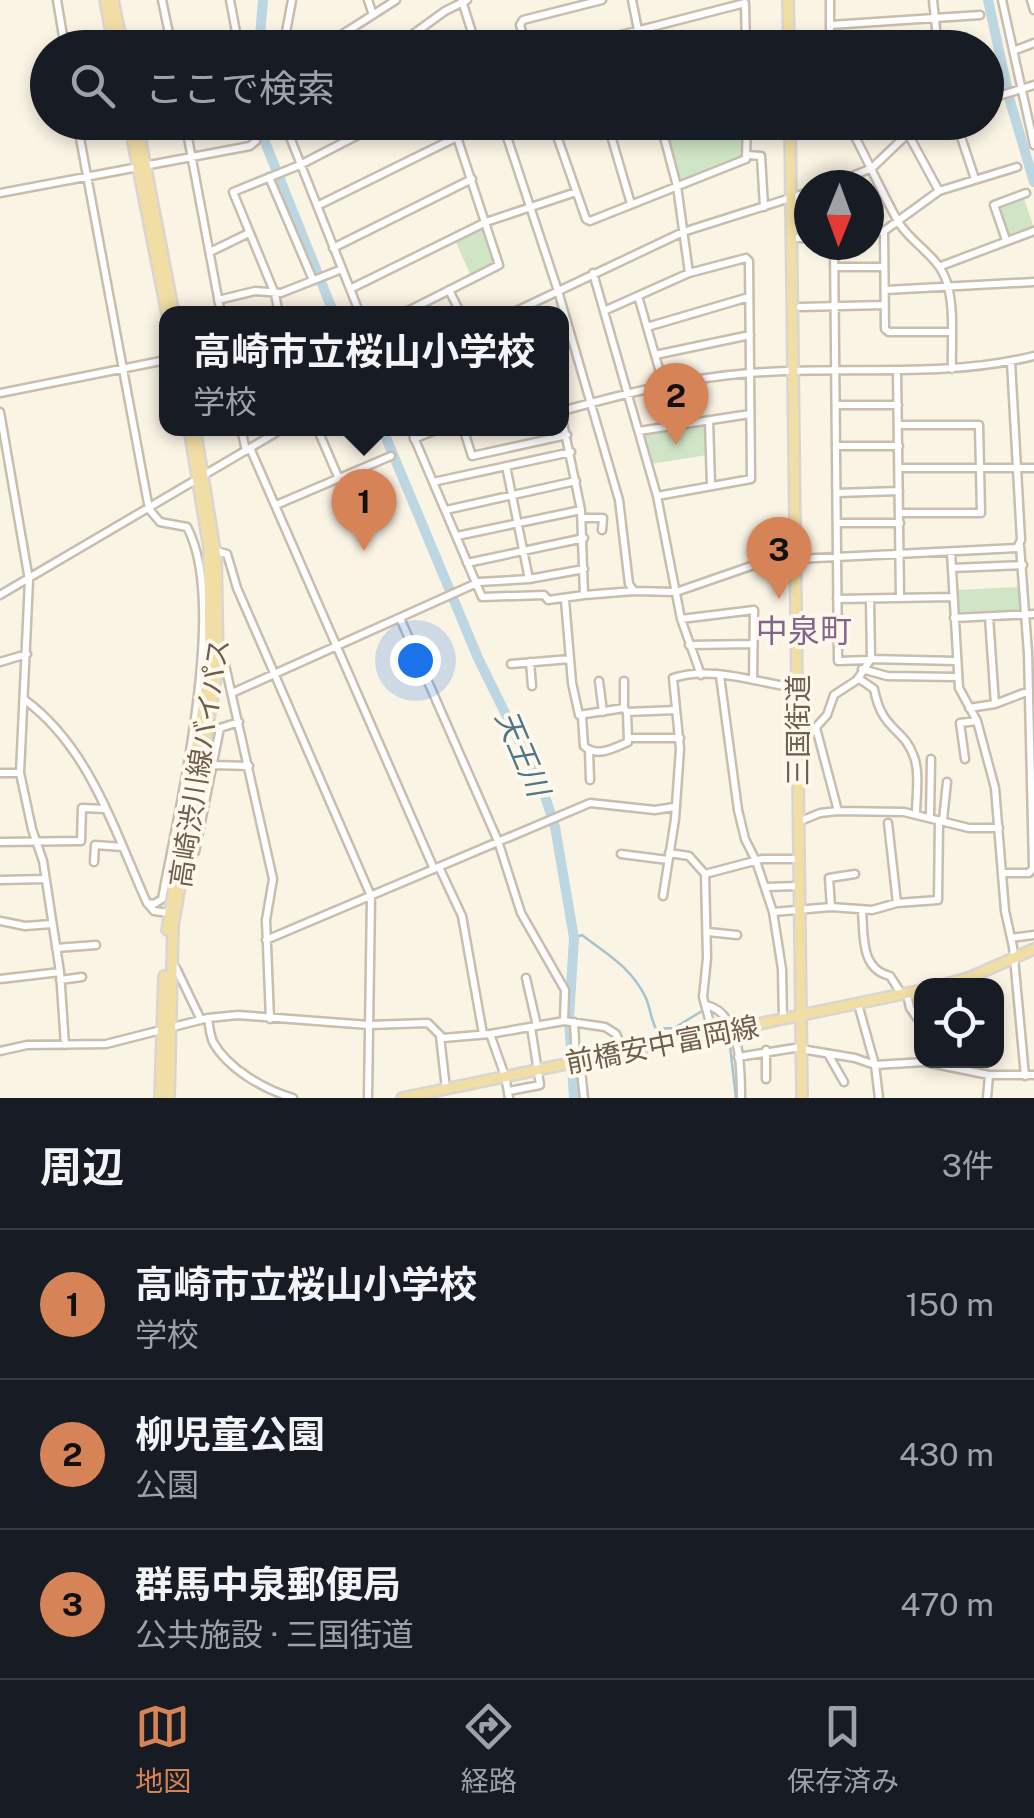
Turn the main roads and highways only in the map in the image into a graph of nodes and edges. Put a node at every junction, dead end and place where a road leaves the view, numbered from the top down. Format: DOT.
graph roads {
  1 [pos="105,0"];
  2 [pos="113,0"];
  3 [pos="788,0"];
  4 [pos="111,30"];
  5 [pos="119,30"];
  6 [pos="789,30"];
  7 [pos="134,140"];
  8 [pos="140,140"];
  9 [pos="790,140"];
  10 [pos="142,166"];
  11 [pos="168,306"];
  12 [pos="193,436"];
  13 [pos="201,478"];
  14 [pos="1034,949"];
  15 [pos="962,978"];
  16 [pos="914,992"];
  17 [pos="800,1016"];
  18 [pos="166,1029"];
  19 [pos="160,1098"];
  20 [pos="169,1098"];
  21 [pos="402,1098"];
  22 [pos="802,1098"];
  1 -- 4 [label="main road"];
  2 -- 5 [label="main road"];
  3 -- 6 [label="main road"];
  7 -- 10 [label="main road"];
  8 -- 10 [label="main road"];
  9 -- 17 [label="main road, 三国街道"];
  10 -- 11 [label="main road"];
  12 -- 13 [label="main road, 高崎渋川線バイパス"];
  13 -- 18 [label="main road, 高崎渋川線バイパス"];
  13 -- 18 [label="main road, 高崎渋川線バイパス"];
  14 -- 15 [label="main road"];
  16 -- 17 [label="main road, 前橋安中富岡線"];
  17 -- 21 [label="main road, 前橋安中富岡線"];
  17 -- 22 [label="main road, 三国街道"];
  18 -- 19 [label="main road, 高崎渋川線バイパス"];
  18 -- 20 [label="main road, 高崎渋川線バイパス"];
}
